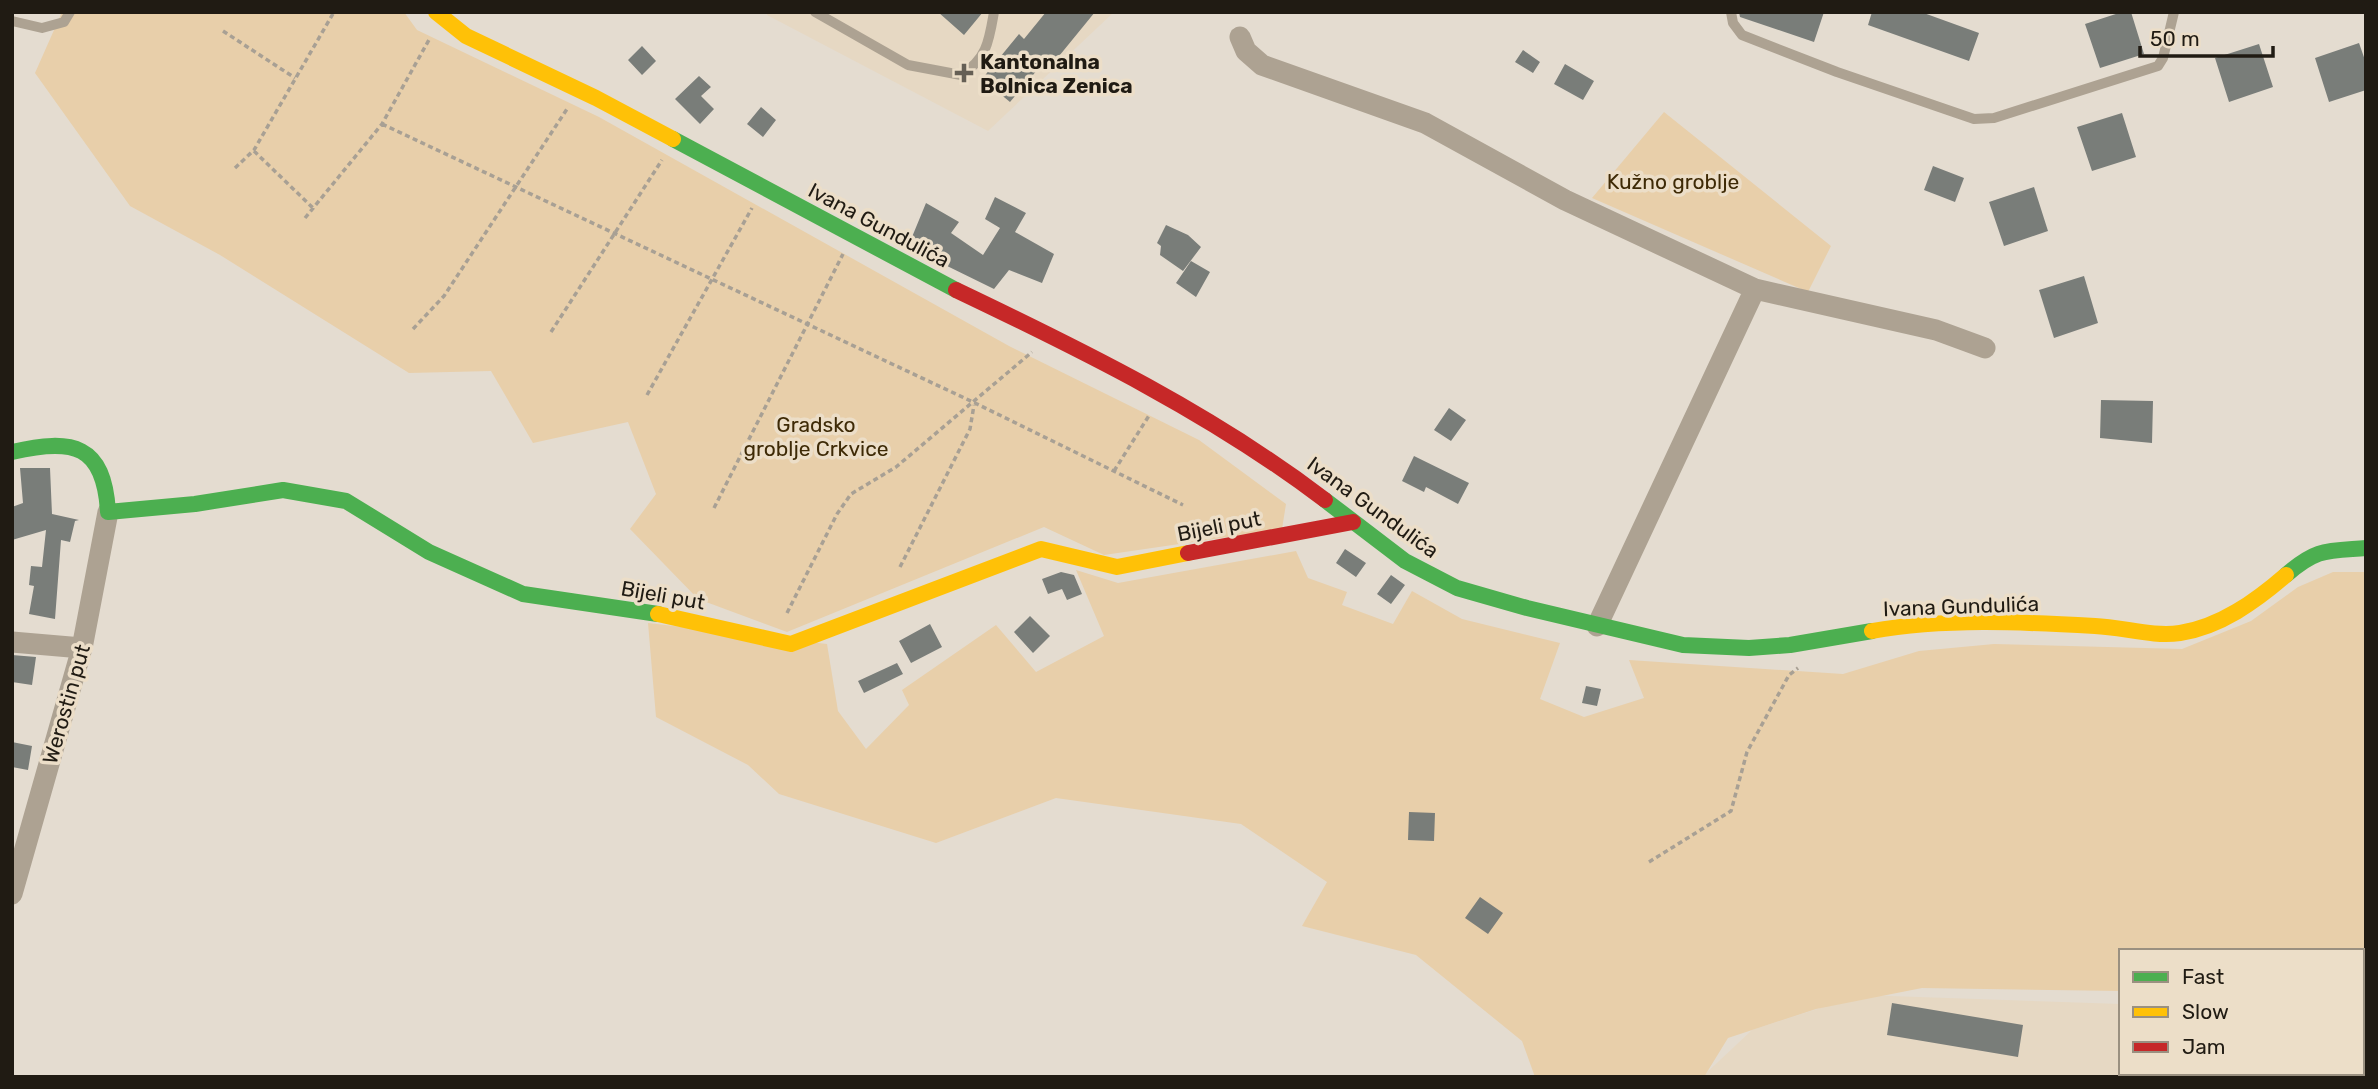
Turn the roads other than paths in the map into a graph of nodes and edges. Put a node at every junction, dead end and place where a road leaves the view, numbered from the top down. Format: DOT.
graph roads {
  1 [pos="70,12"];
  2 [pos="815,12"];
  3 [pos="994,12"];
  4 [pos="1731,12"];
  5 [pos="2174,12"];
  6 [pos="439,15"];
  7 [pos="12,21"];
  8 [pos="1240,37"];
  9 [pos="1755,289"];
  10 [pos="1985,348"];
  11 [pos="12,452"];
  12 [pos="108,512"];
  13 [pos="1353,522"];
  14 [pos="2366,548"];
  15 [pos="1597,626"];
  16 [pos="12,642"];
  17 [pos="82,648"];
  18 [pos="13,884"];
  1 -- 7 [label="lane"];
  2 -- 3 [label="lane"];
  4 -- 5 [label="lane"];
  6 -- 13 [label="street, Ivana Gundulića"];
  8 -- 9 [label="street"];
  9 -- 10 [label="street"];
  9 -- 15 [label="street"];
  11 -- 12 [label="street"];
  12 -- 13 [label="street, Bijeli put"];
  12 -- 17 [label="street, Werostin put"];
  13 -- 15 [label="street, Ivana Gundulića"];
  14 -- 15 [label="street, Ivana Gundulića"];
  16 -- 17 [label="street"];
  17 -- 18 [label="street, Werostin put"];
}
